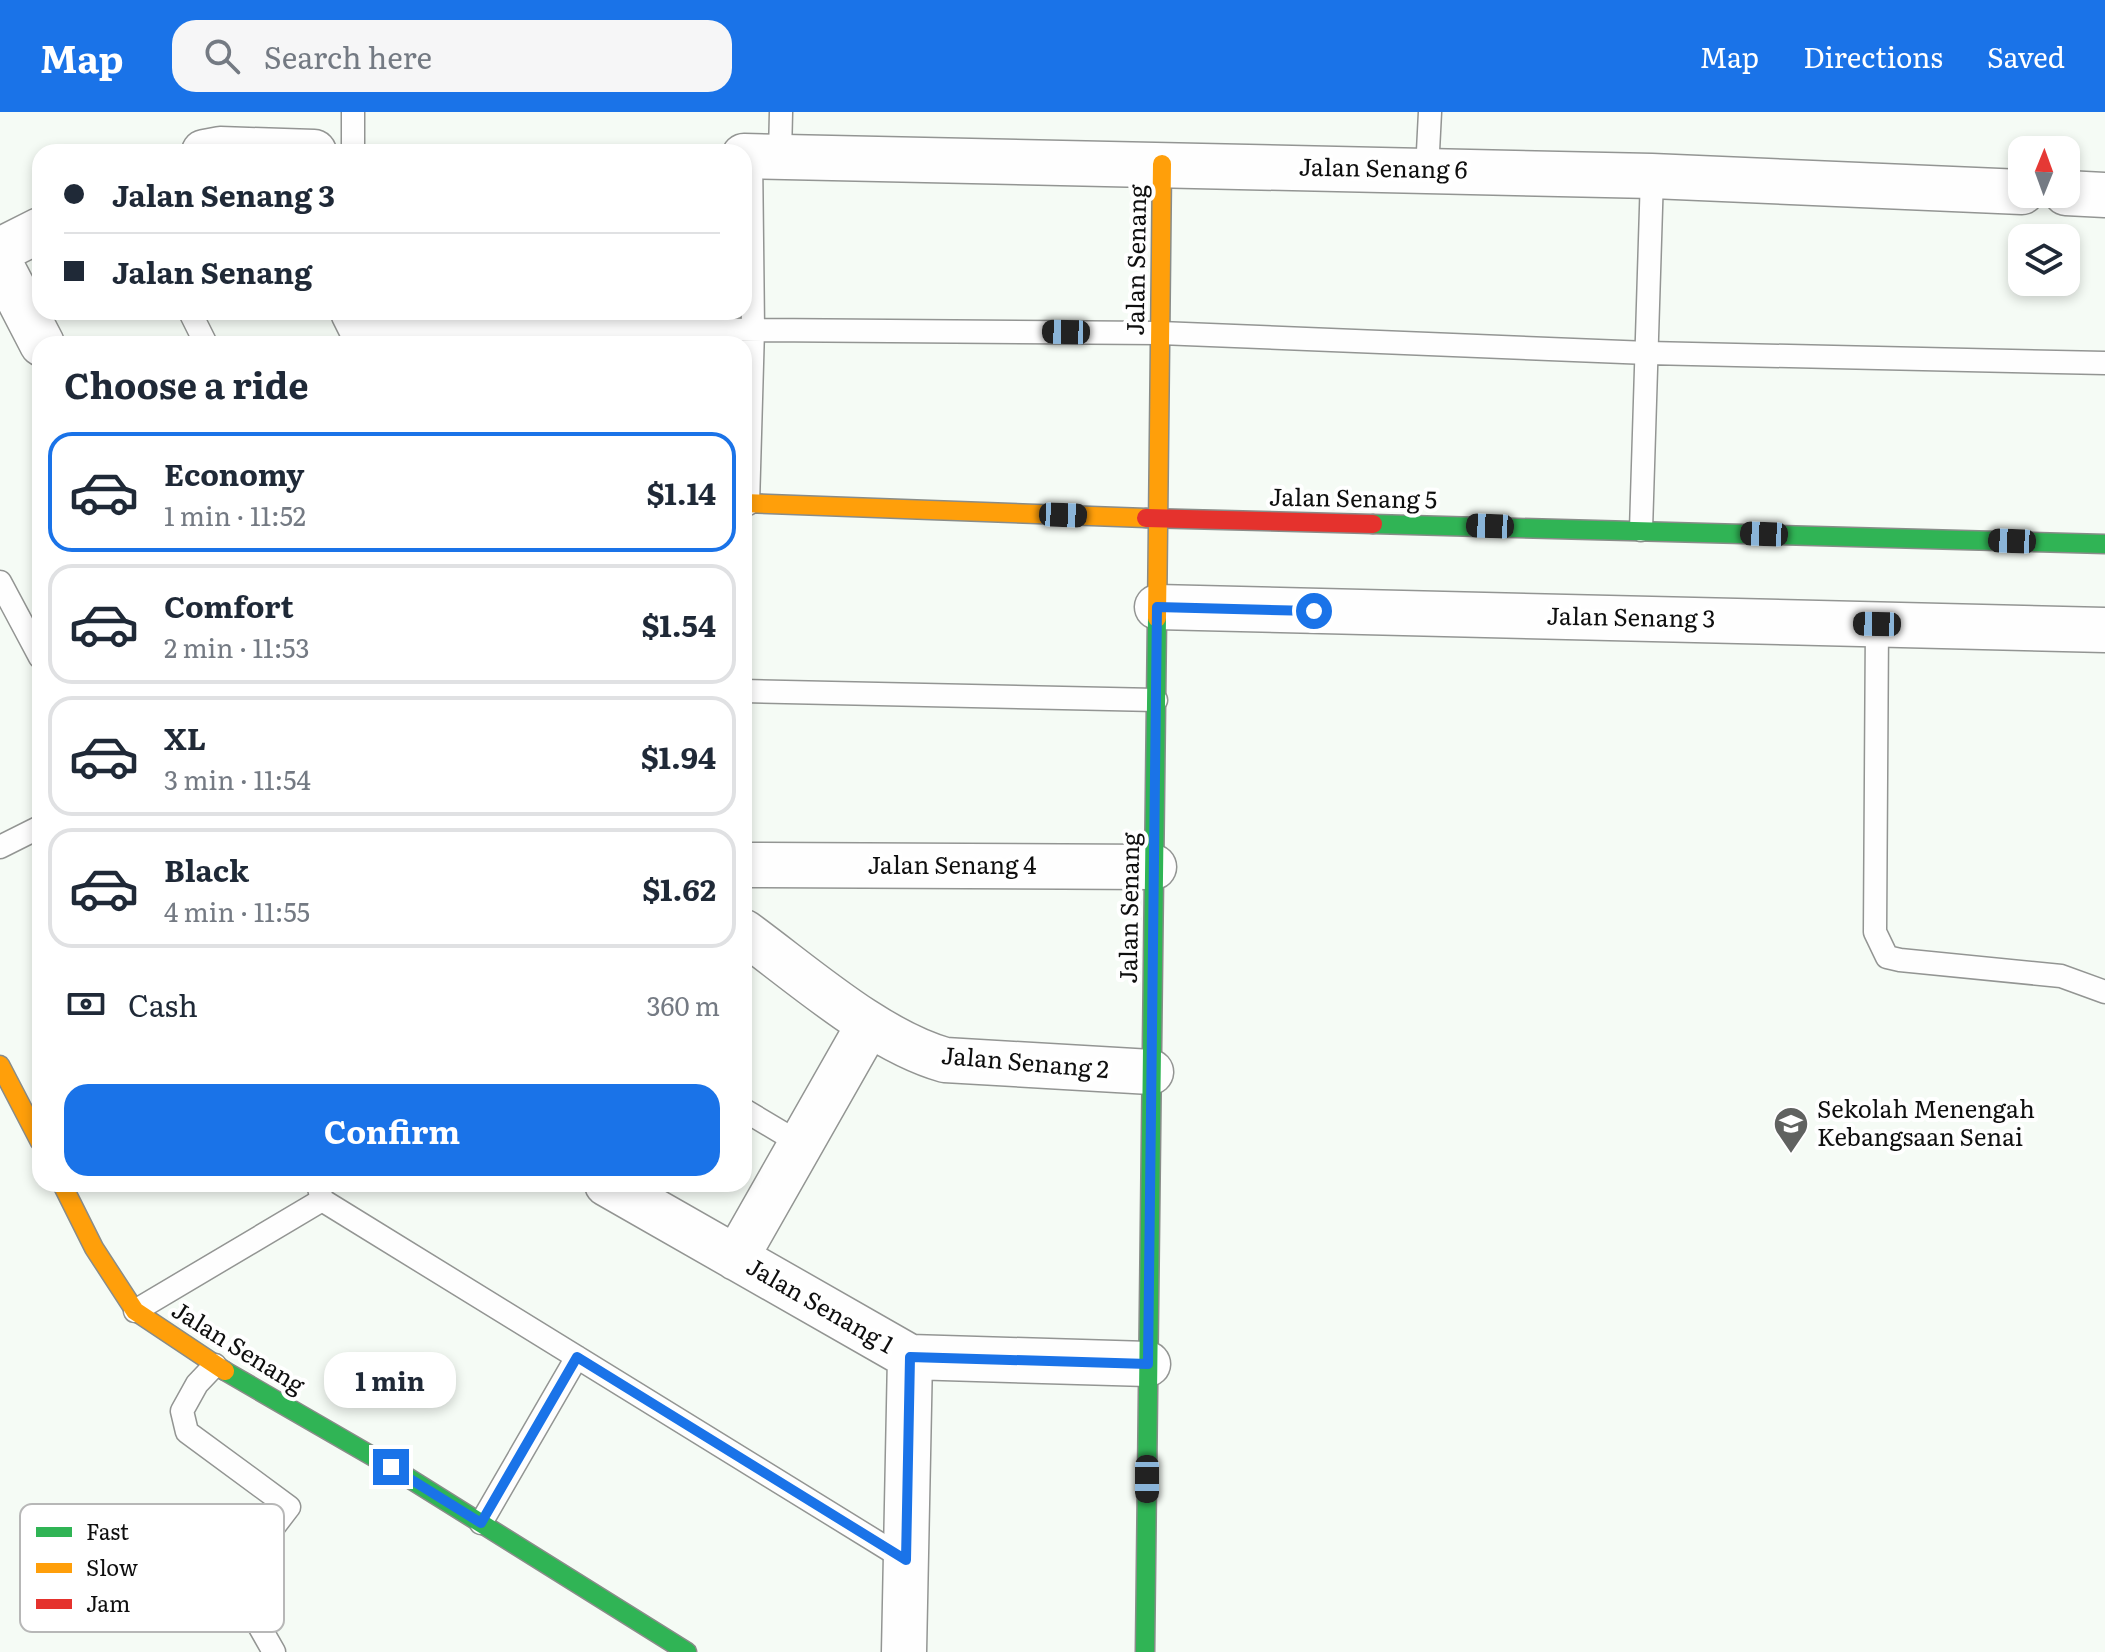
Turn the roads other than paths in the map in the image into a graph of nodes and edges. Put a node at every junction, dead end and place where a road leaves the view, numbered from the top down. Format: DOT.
graph roads {
  1 [pos="353,112"];
  2 [pos="781,112"];
  3 [pos="1430,112"];
  4 [pos="353,144"];
  5 [pos="758,156"];
  6 [pos="1162,164"];
  7 [pos="1427,171"];
  8 [pos="1652,176"];
  9 [pos="2008,191"];
  10 [pos="2080,194"];
  11 [pos="2105,195"];
  12 [pos="32,234"];
  13 [pos="0,250"];
  14 [pos="0,263"];
  15 [pos="361,328"];
  16 [pos="753,329"];
  17 [pos="1160,333"];
  18 [pos="38,336"];
  19 [pos="1648,353"];
  20 [pos="752,354"];
  21 [pos="2105,363"];
  22 [pos="752,504"];
  23 [pos="1158,518"];
  24 [pos="1641,530"];
  25 [pos="2105,544"];
  26 [pos="0,582"];
  27 [pos="1157,607"];
  28 [pos="1877,624"];
  29 [pos="2105,630"];
  30 [pos="32,642"];
  31 [pos="752,691"];
  32 [pos="1156,700"];
  33 [pos="32,831"];
  34 [pos="0,847"];
  35 [pos="752,865"];
  36 [pos="1154,867"];
  37 [pos="752,938"];
  38 [pos="2105,992"];
  39 [pos="869,1024"];
  40 [pos="0,1065"];
  41 [pos="1151,1072"];
  42 [pos="752,1115"];
  43 [pos="32,1127"];
  44 [pos="801,1144"];
  45 [pos="66,1192"];
  46 [pos="320,1192"];
  47 [pos="621,1192"];
  48 [pos="736,1258"];
  49 [pos="135,1311"];
  50 [pos="577,1357"];
  51 [pos="910,1357"];
  52 [pos="1148,1364"];
  53 [pos="215,1365"];
  54 [pos="284,1514"];
  55 [pos="481,1523"];
  56 [pos="906,1560"];
  57 [pos="263,1632"];
  58 [pos="274,1652"];
  59 [pos="687,1652"];
  60 [pos="904,1652"];
  61 [pos="1145,1652"];
  1 -- 4 [label="lane"];
  2 -- 5 [label="lane"];
  3 -- 7 [label="lane"];
  5 -- 6 [label="street, Jalan Senang 6"];
  5 -- 16 [label="lane"];
  6 -- 7 [label="street, Jalan Senang 6"];
  6 -- 17 [label="street, Jalan Senang"];
  7 -- 8 [label="street, Jalan Senang 6"];
  8 -- 9 [label="street, Jalan Senang 6"];
  8 -- 19 [label="lane"];
  10 -- 11 [label="street"];
  12 -- 13 [label="street"];
  14 -- 18 [label="street"];
  15 -- 16 [label="lane"];
  16 -- 17 [label="lane"];
  16 -- 20 [label="lane"];
  17 -- 19 [label="lane"];
  17 -- 23 [label="street, Jalan Senang"];
  19 -- 21 [label="lane"];
  19 -- 24 [label="lane"];
  22 -- 23 [label="street, Jalan Senang 5"];
  23 -- 24 [label="street, Jalan Senang 5"];
  23 -- 27 [label="street, Jalan Senang"];
  24 -- 25 [label="street, Jalan Senang 5"];
  26 -- 30 [label="lane"];
  27 -- 28 [label="street, Jalan Senang 3"];
  27 -- 32 [label="street, Jalan Senang"];
  28 -- 29 [label="street, Jalan Senang 3"];
  28 -- 38 [label="lane"];
  31 -- 32 [label="lane"];
  32 -- 36 [label="street, Jalan Senang"];
  33 -- 34 [label="lane"];
  35 -- 36 [label="street, Jalan Senang 4"];
  36 -- 41 [label="street, Jalan Senang"];
  37 -- 39 [label="street, Jalan Senang 2"];
  39 -- 41 [label="street, Jalan Senang 2"];
  39 -- 44 [label="street"];
  40 -- 43 [label="street"];
  41 -- 52 [label="street, Jalan Senang"];
  42 -- 44 [label="lane"];
  44 -- 48 [label="street"];
  45 -- 49 [label="street, Jalan Senang"];
  46 -- 49 [label="lane"];
  46 -- 50 [label="lane"];
  47 -- 48 [label="street, Jalan Senang 1"];
  48 -- 51 [label="street, Jalan Senang 1"];
  49 -- 53 [label="street, Jalan Senang"];
  50 -- 55 [label="lane"];
  50 -- 56 [label="lane"];
  51 -- 52 [label="street, Jalan Senang 1"];
  51 -- 56 [label="street"];
  52 -- 61 [label="street, Jalan Senang"];
  53 -- 54 [label="lane"];
  53 -- 55 [label="street, Jalan Senang"];
  55 -- 59 [label="street, Jalan Senang"];
  56 -- 60 [label="street"];
  57 -- 58 [label="lane"];
}
